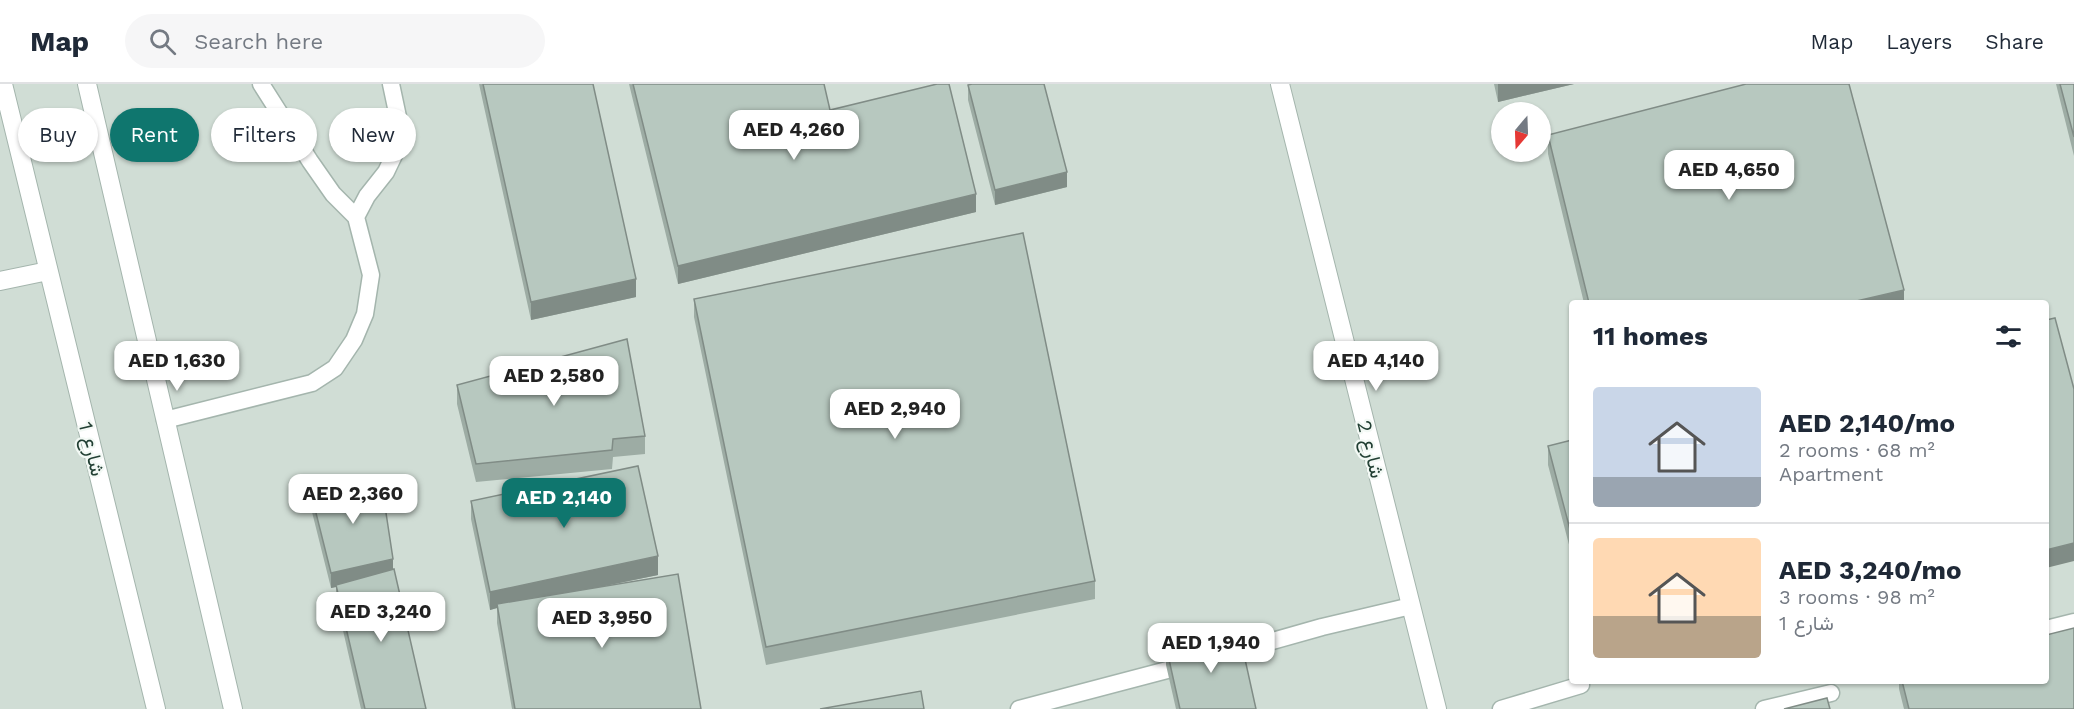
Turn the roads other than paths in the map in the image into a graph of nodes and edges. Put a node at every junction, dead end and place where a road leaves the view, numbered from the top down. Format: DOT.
graph roads {
  1 [pos="3,84"];
  2 [pos="87,84"];
  3 [pos="261,84"];
  4 [pos="391,84"];
  5 [pos="1280,84"];
  6 [pos="356,217"];
  7 [pos="48,271"];
  8 [pos="0,281"];
  9 [pos="165,420"];
  10 [pos="1411,606"];
  11 [pos="2074,622"];
  12 [pos="2049,628"];
  13 [pos="1581,685"];
  14 [pos="1831,693"];
  15 [pos="156,709"];
  16 [pos="233,709"];
  17 [pos="1019,709"];
  18 [pos="1437,709"];
  19 [pos="1501,709"];
  20 [pos="1764,709"];
  1 -- 7 [label="street, شارع 1"];
  2 -- 9 [label="street"];
  3 -- 6 [label="lane"];
  4 -- 6 [label="lane"];
  5 -- 10 [label="street, شارع 2"];
  6 -- 9 [label="lane"];
  7 -- 8 [label="street"];
  7 -- 15 [label="street, شارع 1"];
  9 -- 16 [label="street"];
  10 -- 17 [label="lane"];
  10 -- 18 [label="street, شارع 2"];
  11 -- 12 [label="lane"];
  13 -- 19 [label="lane"];
  14 -- 20 [label="lane"];
}
